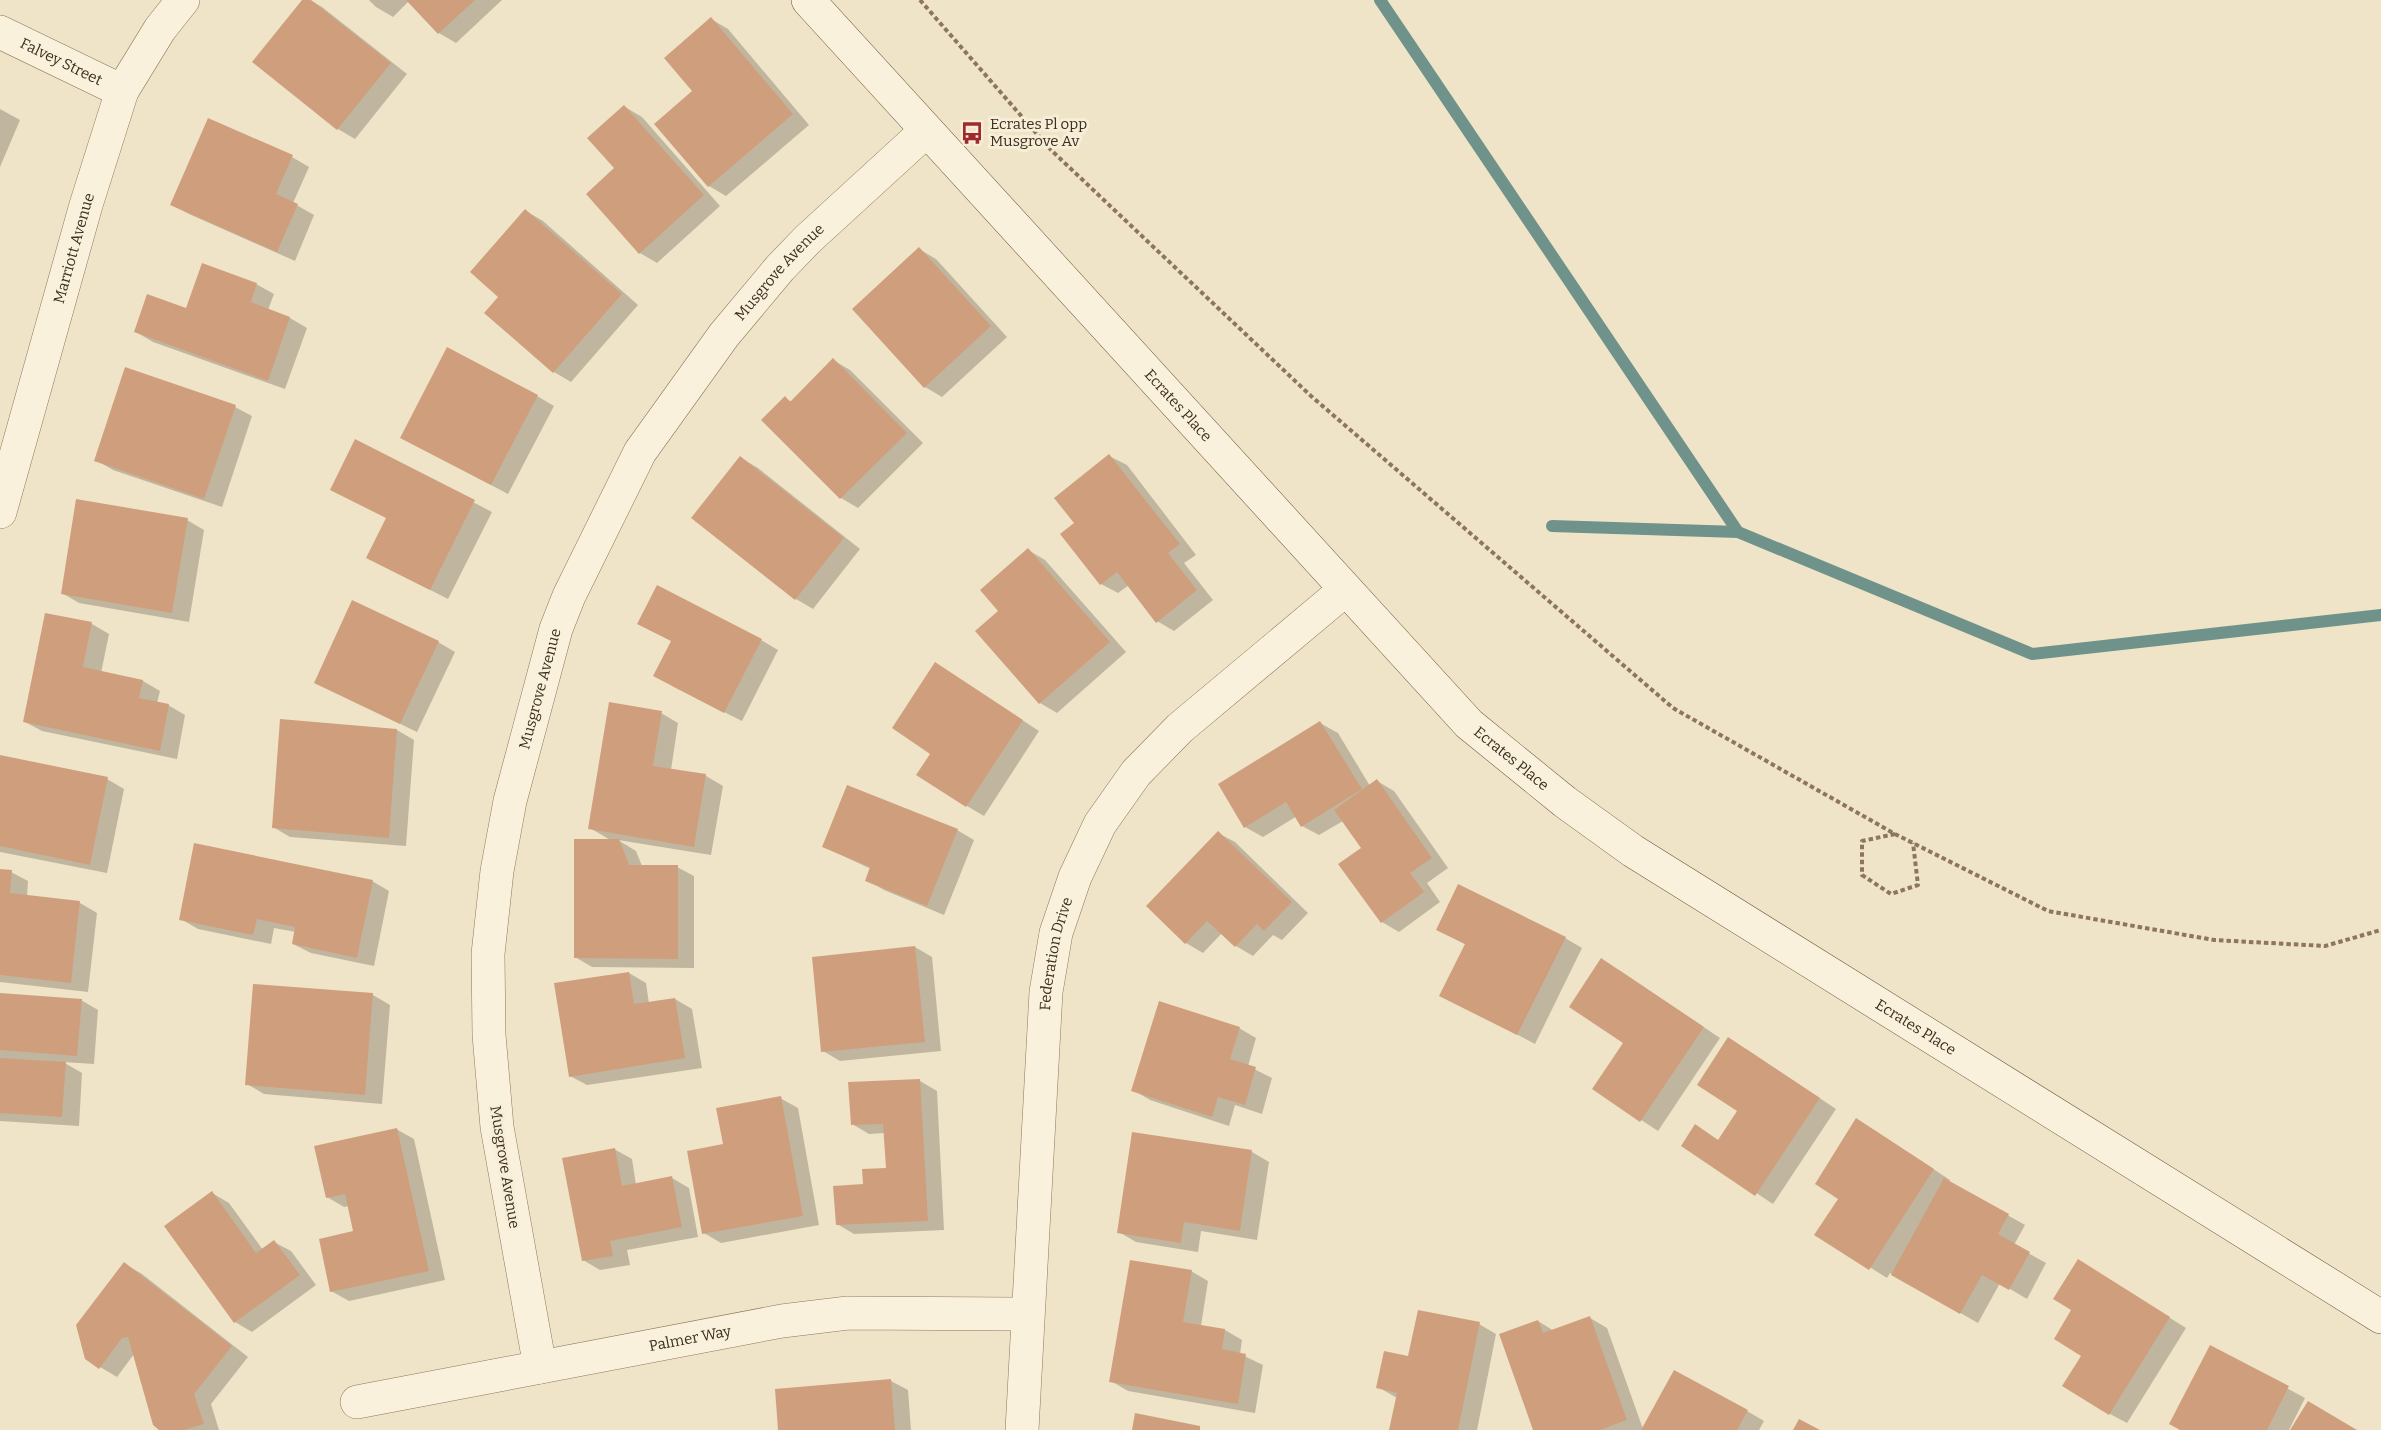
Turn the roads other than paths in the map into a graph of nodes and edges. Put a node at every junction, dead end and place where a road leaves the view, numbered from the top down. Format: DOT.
graph roads {
  1 [pos="183,0"];
  2 [pos="808,0"];
  3 [pos="0,32"];
  4 [pos="122,92"];
  5 [pos="926,131"];
  6 [pos="0,512"];
  7 [pos="1346,590"];
  8 [pos="1027,1314"];
  9 [pos="2381,1317"];
  10 [pos="540,1366"];
  11 [pos="357,1402"];
  12 [pos="1022,1430"];
  1 -- 4 [label="street, Marriott Avenue"];
  2 -- 5 [label="street, Ecrates Place"];
  3 -- 4 [label="street, Falvey Street"];
  4 -- 6 [label="street, Marriott Avenue"];
  5 -- 7 [label="street, Ecrates Place"];
  5 -- 10 [label="street, Musgrove Avenue"];
  7 -- 8 [label="street, Federation Drive"];
  7 -- 9 [label="street, Ecrates Place"];
  8 -- 10 [label="street, Palmer Way"];
  8 -- 12 [label="street, Federation Drive"];
  10 -- 11 [label="street, Palmer Way"];
}
